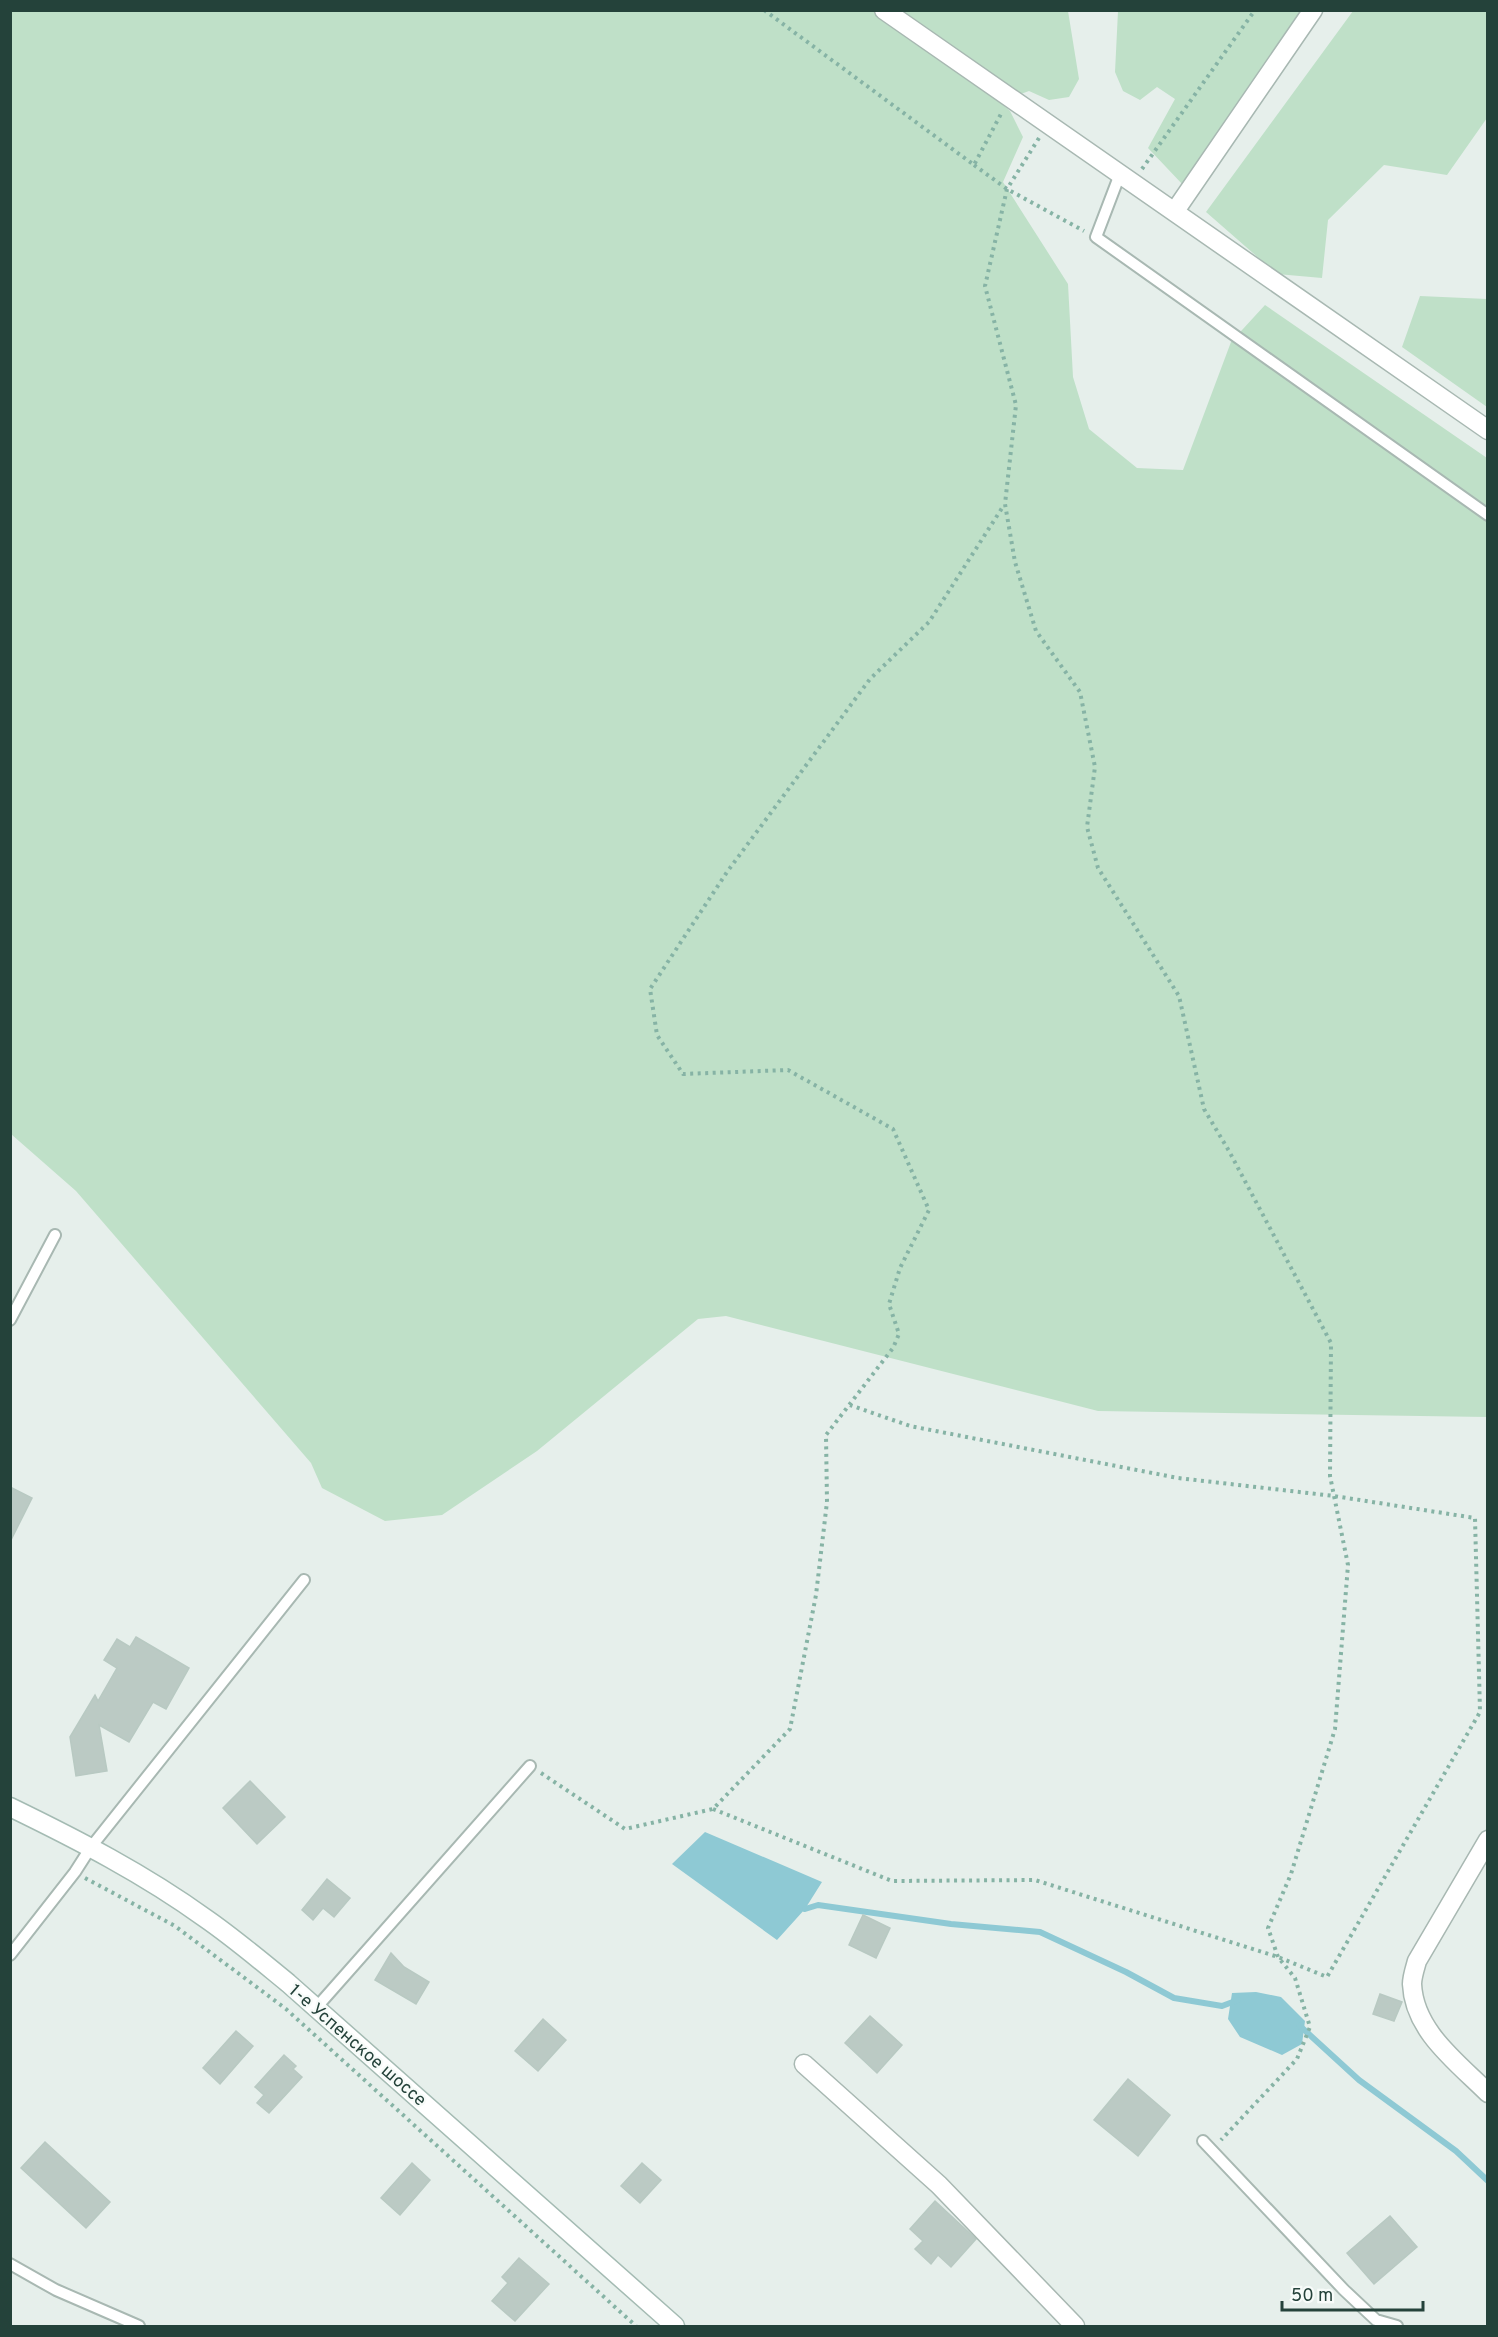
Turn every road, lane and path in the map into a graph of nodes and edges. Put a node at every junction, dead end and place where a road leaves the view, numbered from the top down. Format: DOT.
graph roads {
  1 [pos="764,10"];
  2 [pos="884,10"];
  3 [pos="1255,10"];
  4 [pos="1313,10"];
  5 [pos="1010,98"];
  6 [pos="1047,124"];
  7 [pos="974,165"];
  8 [pos="1127,178"];
  9 [pos="1007,189"];
  10 [pos="1174,211"];
  11 [pos="1096,237"];
  12 [pos="1488,430"];
  13 [pos="1005,504"];
  14 [pos="1488,515"];
  15 [pos="55,1234"];
  16 [pos="10,1320"];
  17 [pos="850,1405"];
  18 [pos="1334,1496"];
  19 [pos="304,1580"];
  20 [pos="530,1766"];
  21 [pos="10,1807"];
  22 [pos="713,1809"];
  23 [pos="1488,1840"];
  24 [pos="91,1847"];
  25 [pos="75,1872"];
  26 [pos="10,1955"];
  27 [pos="1278,1957"];
  28 [pos="316,2008"];
  29 [pos="804,2064"];
  30 [pos="1488,2092"];
  31 [pos="1203,2141"];
  32 [pos="1213,2149"];
  33 [pos="10,2265"];
  34 [pos="140,2326"];
  35 [pos="636,2326"];
  36 [pos="675,2326"];
  37 [pos="1075,2326"];
  38 [pos="1397,2326"];
  1 -- 7 [label="path"];
  2 -- 5 [label="street"];
  3 -- 8 [label="path"];
  4 -- 10 [label="street"];
  5 -- 6 [label="street"];
  5 -- 7 [label="path"];
  6 -- 8 [label="street"];
  6 -- 9 [label="path"];
  7 -- 9 [label="path"];
  8 -- 10 [label="street"];
  8 -- 11 [label="lane"];
  9 -- 11 [label="path"];
  9 -- 13 [label="path"];
  10 -- 12 [label="street"];
  11 -- 14 [label="lane"];
  13 -- 17 [label="path"];
  13 -- 18 [label="path"];
  15 -- 16 [label="lane"];
  17 -- 18 [label="path"];
  17 -- 22 [label="path"];
  18 -- 27 [label="path"];
  18 -- 27 [label="path"];
  19 -- 24 [label="lane"];
  20 -- 22 [label="path"];
  20 -- 28 [label="lane"];
  21 -- 24 [label="street, 1-е Успенское шоссе"];
  22 -- 27 [label="path"];
  23 -- 30 [label="street"];
  24 -- 25 [label="lane"];
  24 -- 28 [label="street, 1-е Успенское шоссе"];
  25 -- 26 [label="lane"];
  25 -- 35 [label="path"];
  27 -- 32 [label="path"];
  28 -- 36 [label="street, 1-е Успенское шоссе"];
  29 -- 37 [label="street"];
  31 -- 32 [label="lane"];
  32 -- 38 [label="lane"];
  33 -- 34 [label="lane"];
}
